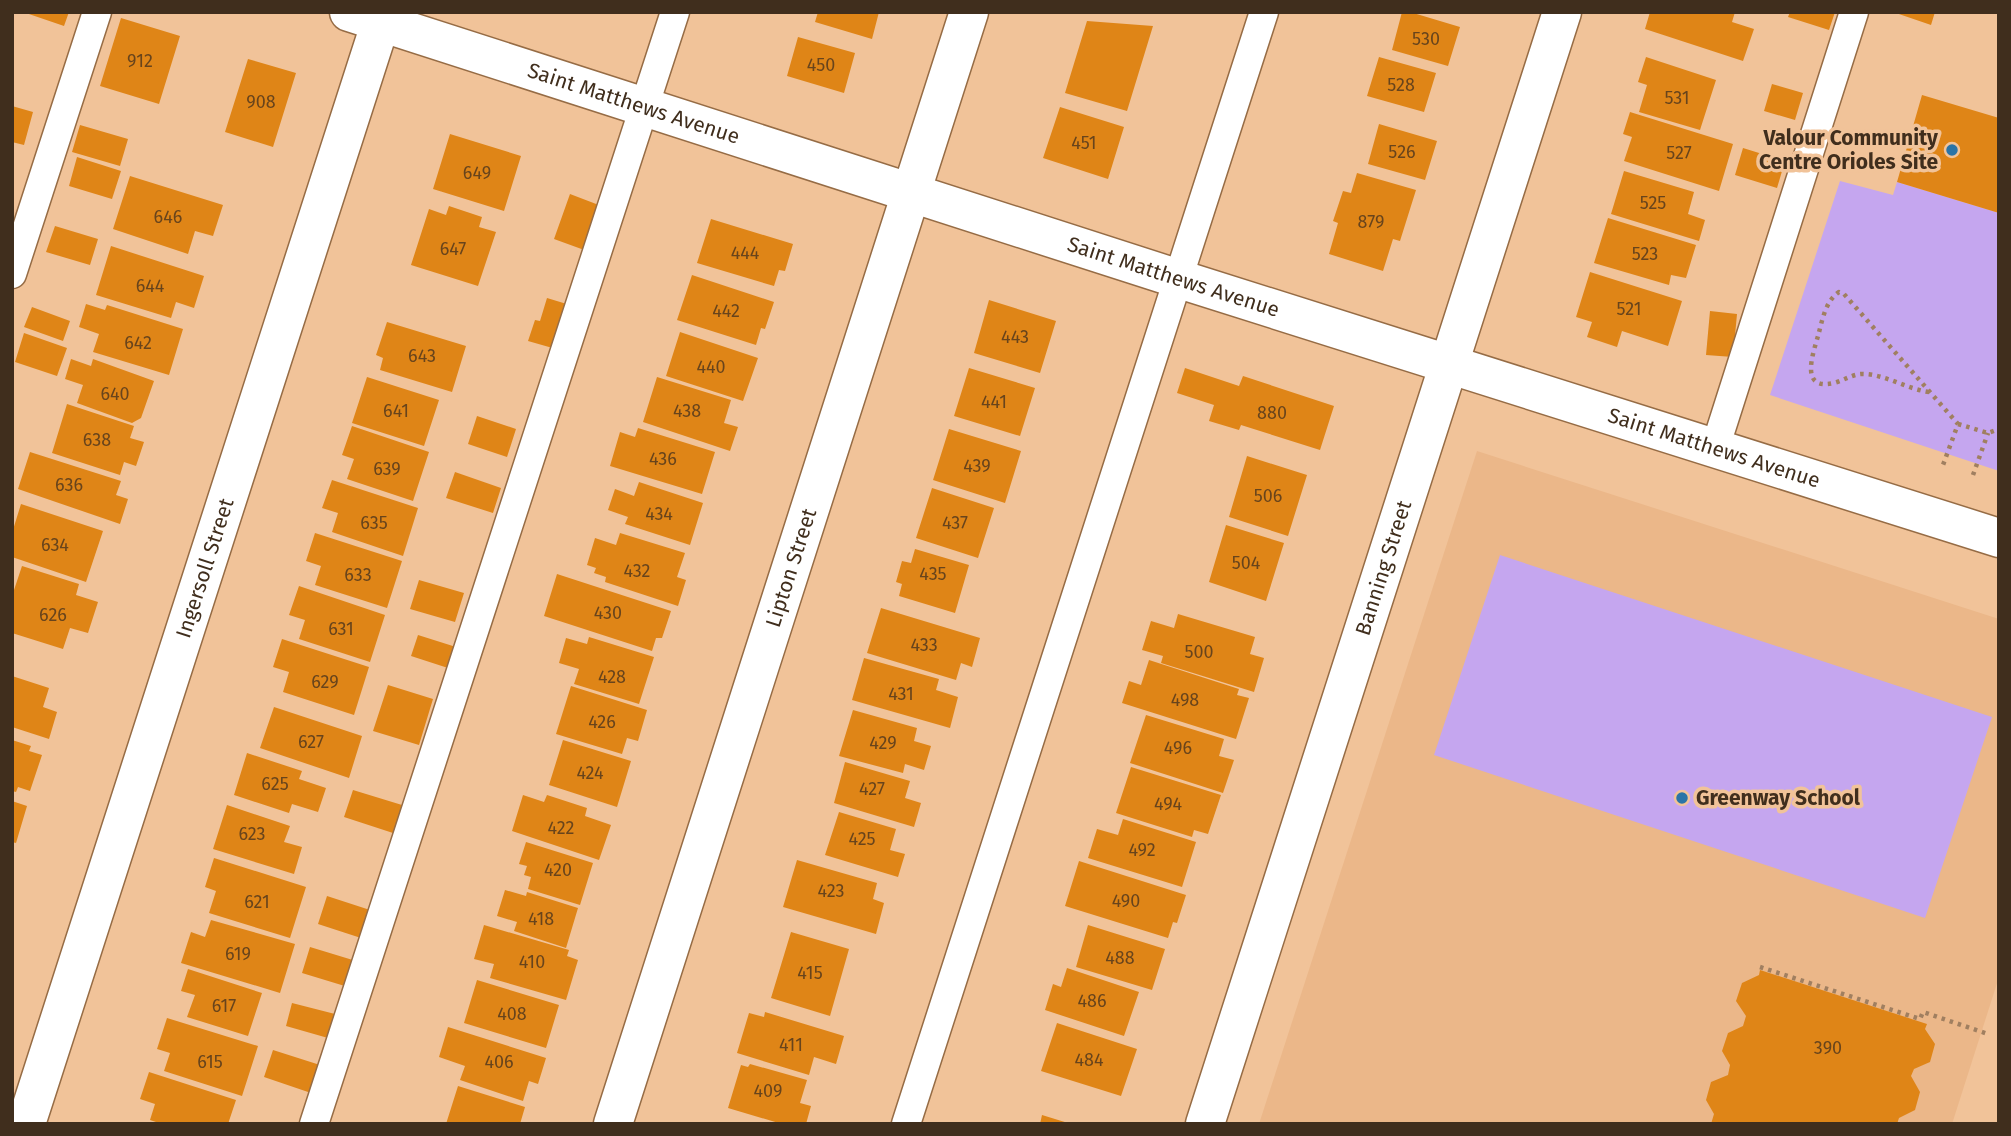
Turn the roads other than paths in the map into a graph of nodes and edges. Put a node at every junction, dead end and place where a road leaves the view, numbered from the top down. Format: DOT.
graph roads {
  1 [pos="97,12"];
  2 [pos="675,12"];
  3 [pos="969,12"];
  4 [pos="1264,12"];
  5 [pos="1562,12"];
  6 [pos="1854,12"];
  7 [pos="371,16"];
  8 [pos="644,107"];
  9 [pos="911,192"];
  10 [pos="12,274"];
  11 [pos="1179,279"];
  12 [pos="1450,364"];
  13 [pos="1715,448"];
  14 [pos="1999,538"];
  15 [pos="26,1124"];
  16 [pos="314,1124"];
  17 [pos="613,1124"];
  18 [pos="906,1124"];
  19 [pos="1205,1124"];
  1 -- 10 [label="lane"];
  2 -- 8 [label="lane"];
  3 -- 9 [label="street, Lipton Street"];
  4 -- 11 [label="lane"];
  5 -- 12 [label="street, Banning Street"];
  6 -- 13 [label="lane"];
  7 -- 8 [label="street, Saint Matthews Avenue"];
  7 -- 15 [label="street, Ingersoll Street"];
  8 -- 9 [label="street, Saint Matthews Avenue"];
  8 -- 16 [label="lane"];
  9 -- 11 [label="street, Saint Matthews Avenue"];
  9 -- 17 [label="street, Lipton Street"];
  11 -- 12 [label="street, Saint Matthews Avenue"];
  11 -- 18 [label="lane"];
  12 -- 13 [label="street, Saint Matthews Avenue"];
  12 -- 19 [label="street, Banning Street"];
  13 -- 14 [label="street, Saint Matthews Avenue"];
}
